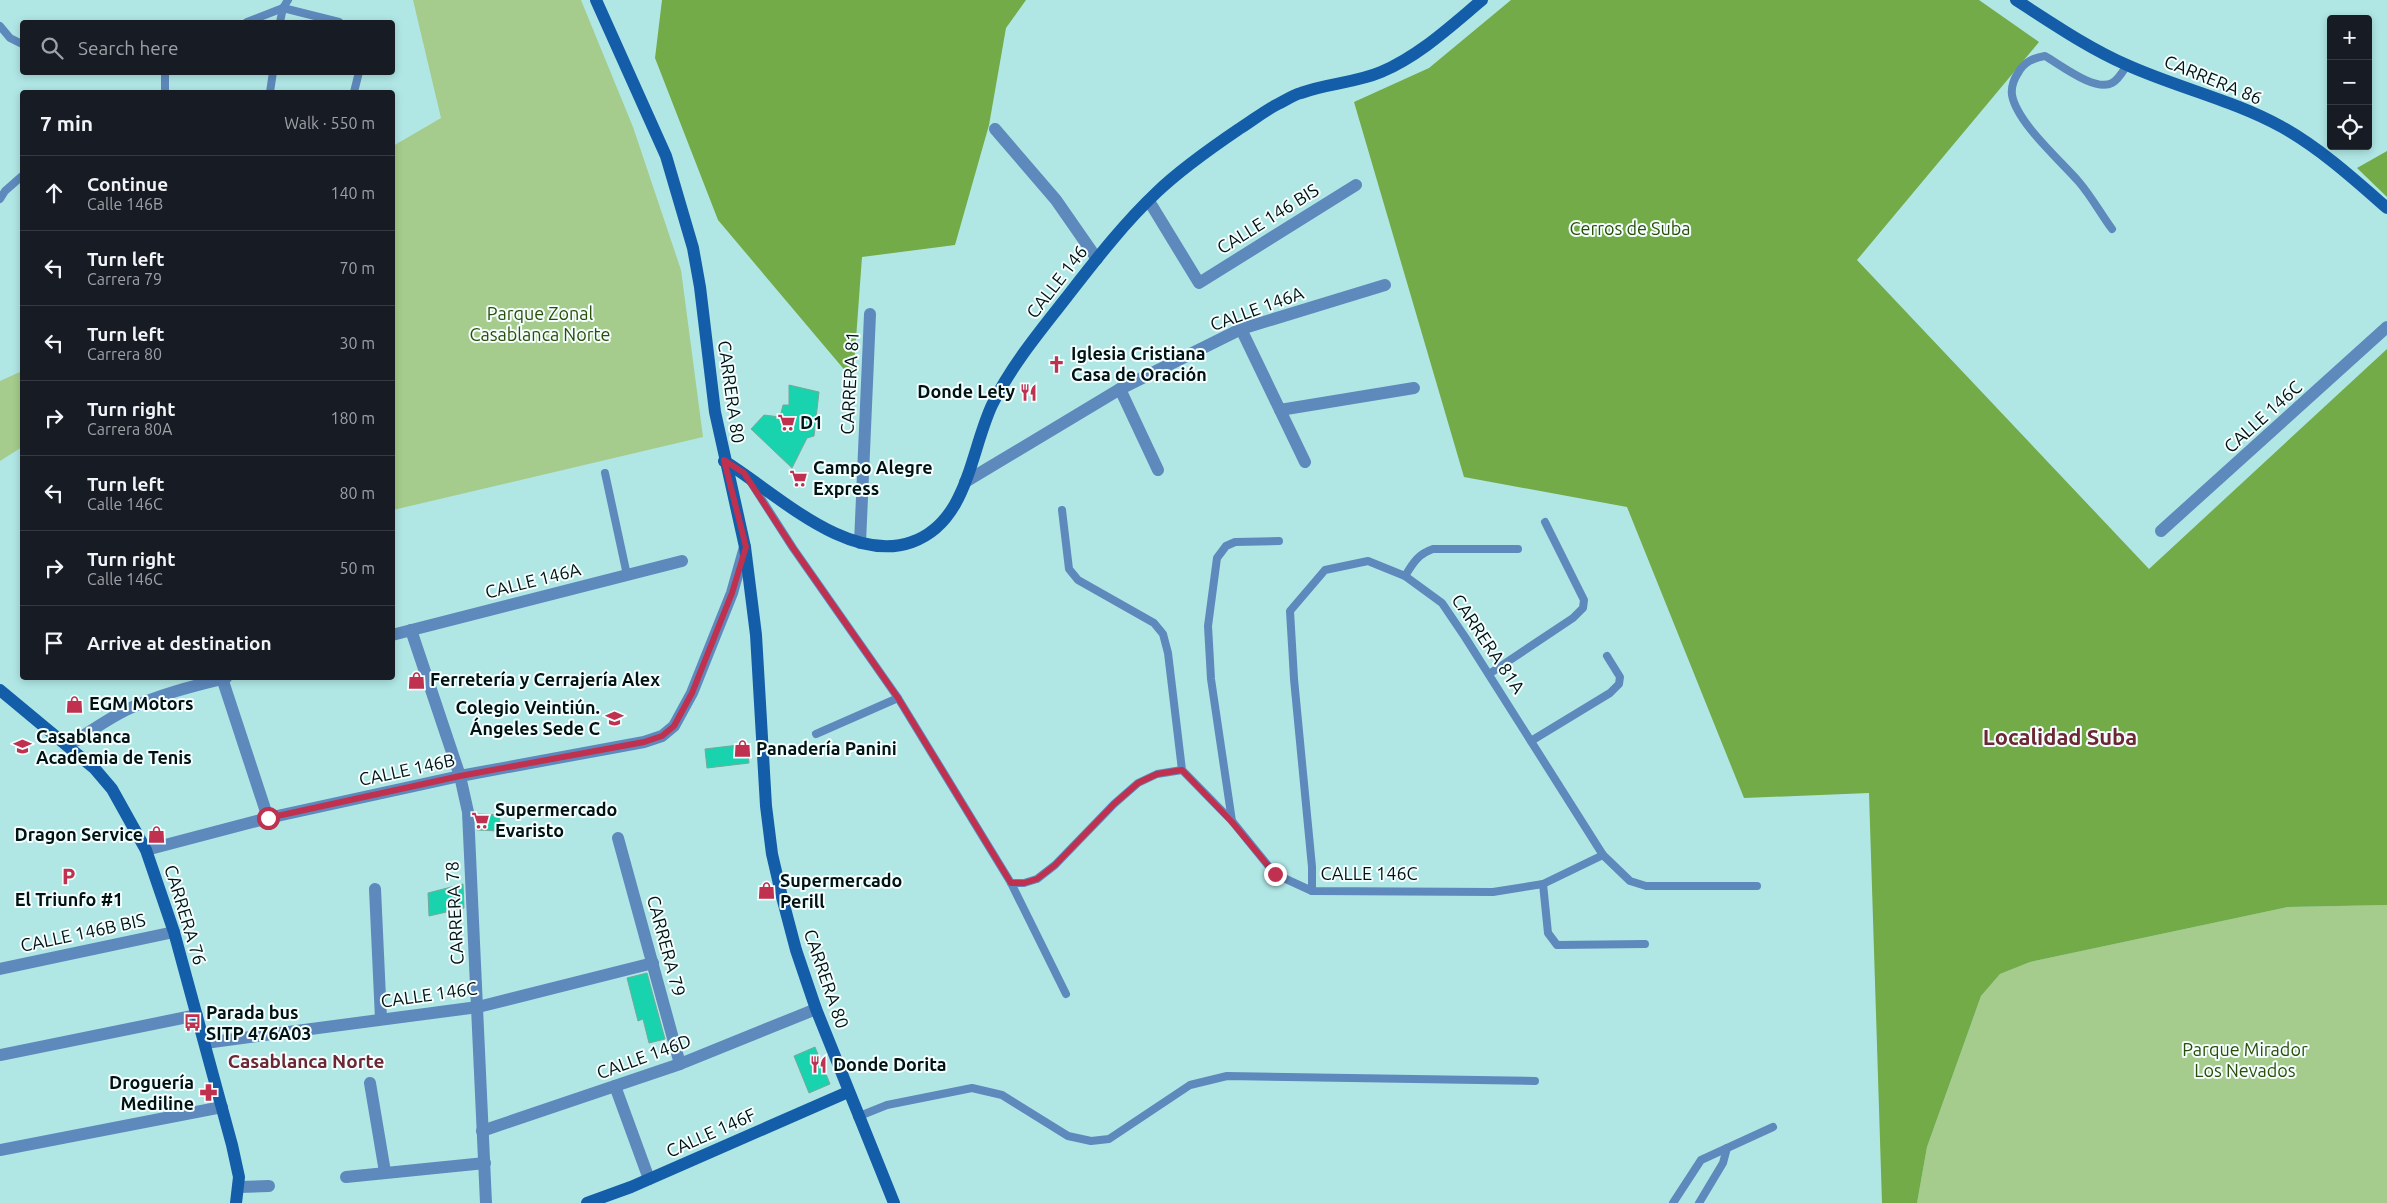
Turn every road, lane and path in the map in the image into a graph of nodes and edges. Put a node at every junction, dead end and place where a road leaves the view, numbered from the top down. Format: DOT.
graph roads {
  1 [pos="288,0"];
  2 [pos="596,0"];
  3 [pos="1482,0"];
  4 [pos="2016,0"];
  5 [pos="282,8"];
  6 [pos="251,20"];
  7 [pos="280,20"];
  8 [pos="331,20"];
  9 [pos="0,26"];
  10 [pos="20,43"];
  11 [pos="2127,65"];
  12 [pos="165,75"];
  13 [pos="273,75"];
  14 [pos="358,75"];
  15 [pos="165,90"];
  16 [pos="270,90"];
  17 [pos="354,90"];
  18 [pos="995,129"];
  19 [pos="20,178"];
  20 [pos="1356,185"];
  21 [pos="0,198"];
  22 [pos="1149,201"];
  23 [pos="2387,208"];
  24 [pos="2112,229"];
  25 [pos="1097,259"];
  26 [pos="1384,285"];
  27 [pos="870,314"];
  28 [pos="2387,327"];
  29 [pos="1241,329"];
  30 [pos="1414,388"];
  31 [pos="1120,389"];
  32 [pos="1280,410"];
  33 [pos="724,460"];
  34 [pos="1305,462"];
  35 [pos="1158,470"];
  36 [pos="744,473"];
  37 [pos="605,474"];
  38 [pos="965,482"];
  39 [pos="1062,510"];
  40 [pos="1545,522"];
  41 [pos="2161,531"];
  42 [pos="1279,541"];
  43 [pos="860,543"];
  44 [pos="746,547"];
  45 [pos="1518,549"];
  46 [pos="682,561"];
  47 [pos="627,575"];
  48 [pos="1406,576"];
  49 [pos="411,630"];
  50 [pos="395,634"];
  51 [pos="1607,656"];
  52 [pos="1489,674"];
  53 [pos="216,680"];
  54 [pos="224,680"];
  55 [pos="0,690"];
  56 [pos="898,698"];
  57 [pos="816,734"];
  58 [pos="1531,741"];
  59 [pos="69,745"];
  60 [pos="1182,770"];
  61 [pos="460,776"];
  62 [pos="268,818"];
  63 [pos="1232,822"];
  64 [pos="618,838"];
  65 [pos="146,850"];
  66 [pos="1603,856"];
  67 [pos="1011,883"];
  68 [pos="1543,884"];
  69 [pos="1757,886"];
  70 [pos="375,889"];
  71 [pos="1312,891"];
  72 [pos="174,932"];
  73 [pos="1645,944"];
  74 [pos="653,963"];
  75 [pos="0,969"];
  76 [pos="1066,994"];
  77 [pos="478,1007"];
  78 [pos="816,1009"];
  79 [pos="197,1015"];
  80 [pos="381,1019"];
  81 [pos="206,1043"];
  82 [pos="0,1055"];
  83 [pos="680,1064"];
  84 [pos="1535,1081"];
  85 [pos="370,1083"];
  86 [pos="615,1086"];
  87 [pos="848,1092"];
  88 [pos="222,1107"];
  89 [pos="857,1117"];
  90 [pos="1773,1126"];
  91 [pos="482,1131"];
  92 [pos="1727,1148"];
  93 [pos="0,1150"];
  94 [pos="485,1163"];
  95 [pos="385,1172"];
  96 [pos="346,1177"];
  97 [pos="649,1179"];
  98 [pos="269,1186"];
  99 [pos="239,1187"];
  100 [pos="236,1203"];
  101 [pos="486,1203"];
  102 [pos="588,1203"];
  103 [pos="894,1203"];
  104 [pos="1673,1203"];
  105 [pos="1699,1203"];
  1 -- 5 [label="lane"];
  2 -- 33 [label="street, CARRERA 80"];
  3 -- 22 [label="street, CALLE 146"];
  4 -- 11 [label="street, CARRERA 86"];
  5 -- 6 [label="lane"];
  5 -- 7 [label="lane"];
  5 -- 8 [label="lane"];
  9 -- 10 [label="lane"];
  11 -- 23 [label="street, CARRERA 86"];
  11 -- 24 [label="lane"];
  12 -- 15 [label="lane"];
  13 -- 16 [label="lane"];
  14 -- 17 [label="lane"];
  18 -- 25 [label="street"];
  19 -- 21 [label="lane"];
  20 -- 22 [label="street, CALLE 146 BIS"];
  22 -- 25 [label="street, CALLE 146"];
  25 -- 38 [label="street, CALLE 146"];
  26 -- 29 [label="street, CALLE 146A"];
  27 -- 43 [label="street, CARRERA 81"];
  28 -- 41 [label="street, CALLE 146C"];
  29 -- 31 [label="street, CALLE 146A"];
  29 -- 32 [label="street"];
  30 -- 32 [label="street"];
  31 -- 35 [label="street"];
  31 -- 38 [label="street, CALLE 146A"];
  32 -- 34 [label="street"];
  33 -- 36 [label="street, CALLE 146"];
  33 -- 44 [label="street, CARRERA 80"];
  36 -- 43 [label="street, CALLE 146"];
  36 -- 56 [label="lane"];
  37 -- 47 [label="lane"];
  38 -- 43 [label="street, CALLE 146"];
  39 -- 60 [label="lane"];
  40 -- 52 [label="lane"];
  42 -- 63 [label="lane"];
  44 -- 61 [label="street, CALLE 146B"];
  44 -- 78 [label="street, CARRERA 80"];
  45 -- 48 [label="lane"];
  46 -- 47 [label="street, CALLE 146A"];
  47 -- 49 [label="street, CALLE 146A"];
  48 -- 52 [label="lane, CARRERA 81A"];
  48 -- 71 [label="lane, CARRERA 81A"];
  49 -- 50 [label="street, CALLE 146A"];
  49 -- 61 [label="street, CARRERA 78"];
  51 -- 58 [label="lane"];
  52 -- 58 [label="lane, CARRERA 81A"];
  53 -- 59 [label="street"];
  54 -- 62 [label="street"];
  55 -- 59 [label="street, CARRERA 76"];
  56 -- 57 [label="lane"];
  56 -- 67 [label="lane"];
  58 -- 66 [label="lane, CARRERA 81A"];
  59 -- 65 [label="street, CARRERA 76"];
  60 -- 63 [label="lane, CALLE 146C"];
  60 -- 67 [label="lane"];
  61 -- 62 [label="street, CALLE 146B"];
  61 -- 77 [label="street, CARRERA 78"];
  62 -- 65 [label="street, CALLE 146B"];
  63 -- 71 [label="lane, CALLE 146C"];
  64 -- 74 [label="street, CARRERA 79"];
  65 -- 72 [label="street, CARRERA 76"];
  66 -- 68 [label="lane, CALLE 146C"];
  66 -- 69 [label="lane, CARRERA 81A"];
  67 -- 76 [label="lane"];
  68 -- 71 [label="lane, CALLE 146C"];
  68 -- 73 [label="lane"];
  70 -- 80 [label="street"];
  72 -- 75 [label="street, CALLE 146B BIS"];
  72 -- 79 [label="street, CARRERA 76"];
  74 -- 77 [label="street, CALLE 146C"];
  74 -- 83 [label="street, CARRERA 79"];
  77 -- 80 [label="street, CALLE 146C"];
  77 -- 91 [label="street, CARRERA 78"];
  78 -- 83 [label="street, CALLE 146D"];
  78 -- 87 [label="street, CARRERA 80"];
  79 -- 81 [label="street, CARRERA 76"];
  79 -- 82 [label="street"];
  80 -- 81 [label="street, CALLE 146C"];
  81 -- 88 [label="street, CARRERA 76"];
  83 -- 86 [label="street, CALLE 146D"];
  84 -- 89 [label="lane"];
  85 -- 95 [label="street"];
  86 -- 91 [label="street, CALLE 146D"];
  86 -- 97 [label="street"];
  87 -- 89 [label="street, CARRERA 80"];
  87 -- 97 [label="street, CALLE 146F"];
  88 -- 93 [label="street"];
  88 -- 99 [label="street, CARRERA 76"];
  89 -- 103 [label="street, CARRERA 80"];
  90 -- 92 [label="lane"];
  91 -- 94 [label="street, CARRERA 78"];
  92 -- 104 [label="lane"];
  92 -- 105 [label="lane"];
  94 -- 95 [label="street"];
  94 -- 101 [label="street, CARRERA 78"];
  95 -- 96 [label="street"];
  97 -- 102 [label="street, CALLE 146F"];
  98 -- 99 [label="street"];
  99 -- 100 [label="street, CARRERA 76"];
}
